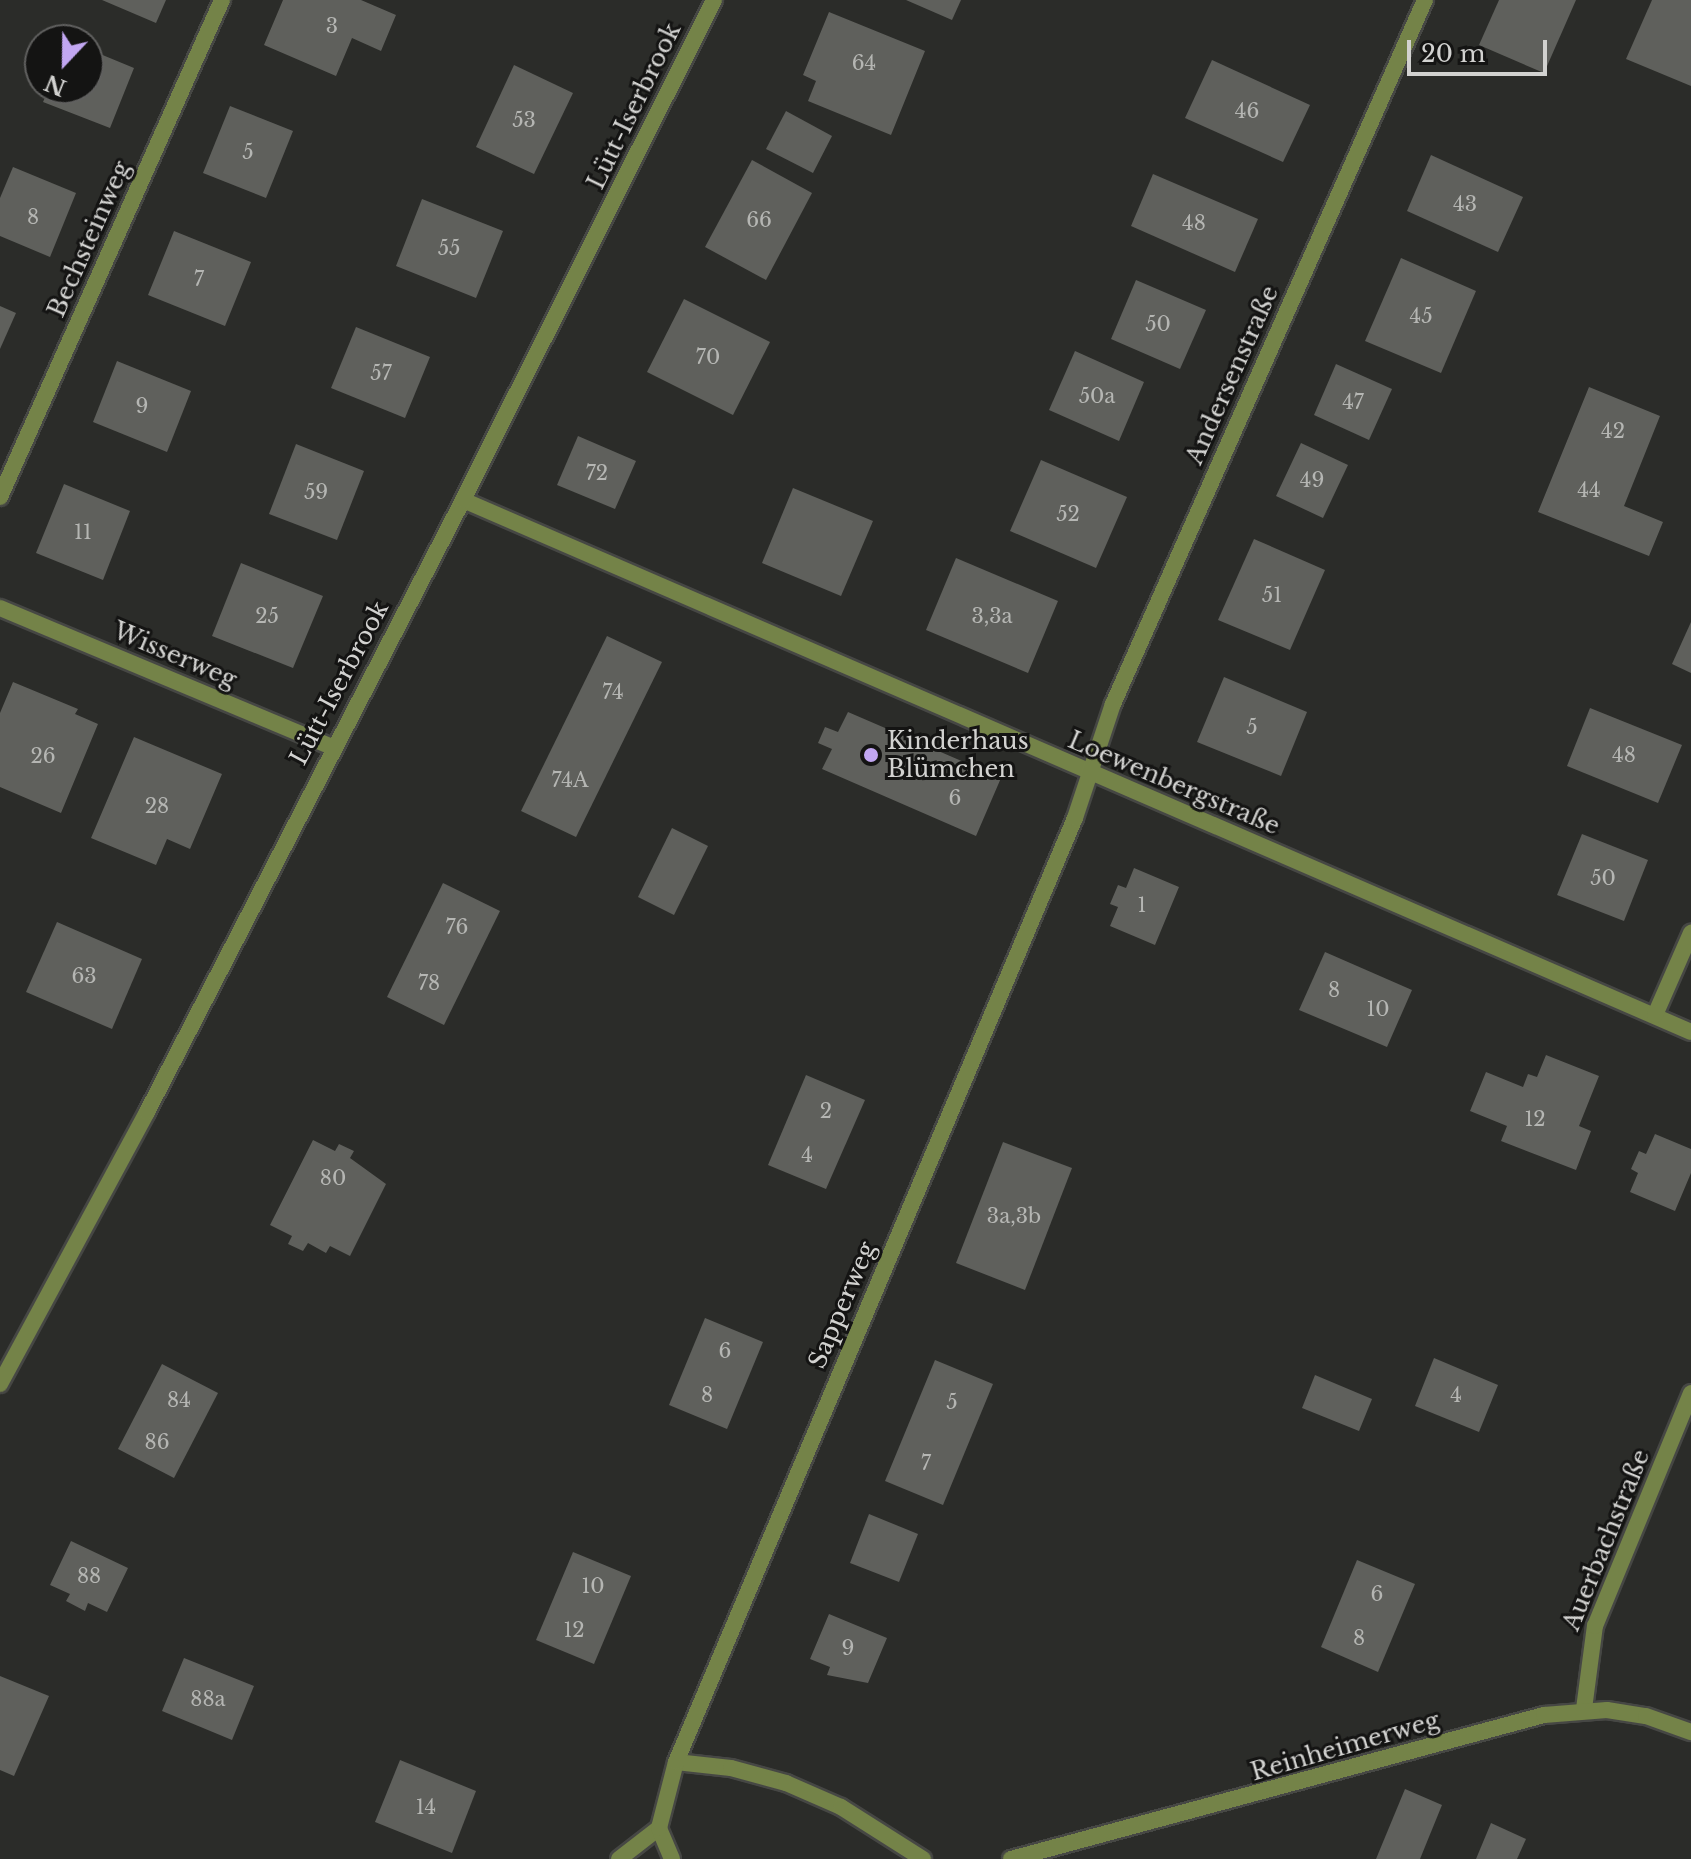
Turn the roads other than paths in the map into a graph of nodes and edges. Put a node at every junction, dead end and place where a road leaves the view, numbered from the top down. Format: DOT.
graph roads {
  1 [pos="222,0"];
  2 [pos="714,0"];
  3 [pos="1425,0"];
  4 [pos="0,497"];
  5 [pos="463,500"];
  6 [pos="0,608"];
  7 [pos="332,747"];
  8 [pos="1090,773"];
  9 [pos="1691,933"];
  10 [pos="1655,1015"];
  11 [pos="1691,1032"];
  12 [pos="0,1384"];
  13 [pos="1691,1393"];
  14 [pos="1584,1709"];
  15 [pos="1691,1732"];
  16 [pos="676,1762"];
  17 [pos="659,1828"];
  18 [pos="619,1859"];
  19 [pos="672,1859"];
  20 [pos="923,1859"];
  21 [pos="1011,1859"];
  1 -- 4 [label="street, Bechsteinweg"];
  2 -- 5 [label="street, Lütt-Iserbrook"];
  3 -- 8 [label="street, Andersenstraße"];
  5 -- 7 [label="street, Lütt-Iserbrook"];
  5 -- 8 [label="street, Loewenbergstraße"];
  6 -- 7 [label="street, Wisserweg"];
  7 -- 12 [label="street, Lütt-Iserbrook"];
  8 -- 10 [label="street, Loewenbergstraße"];
  8 -- 16 [label="street, Sapperweg"];
  9 -- 10 [label="street"];
  10 -- 11 [label="street, Loewenbergstraße"];
  13 -- 14 [label="street, Auerbachstraße"];
  14 -- 15 [label="street, Reinheimerweg"];
  14 -- 21 [label="street, Reinheimerweg"];
  16 -- 17 [label="street, Sapperweg"];
  16 -- 20 [label="street"];
  17 -- 18 [label="street"];
  17 -- 19 [label="street"];
}
